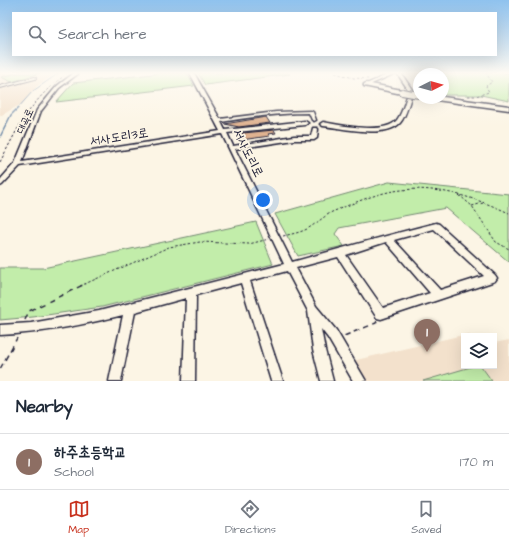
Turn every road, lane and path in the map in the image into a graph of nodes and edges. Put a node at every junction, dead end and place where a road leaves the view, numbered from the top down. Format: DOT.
graph roads {
  1 [pos="45,91"];
  2 [pos="55,91"];
  3 [pos="202,91"];
  4 [pos="396,91"];
  5 [pos="411,91"];
  6 [pos="488,91"];
  7 [pos="413,94"];
  8 [pos="463,96"];
  9 [pos="449,100"];
  10 [pos="509,108"];
  11 [pos="218,120"];
  12 [pos="314,120"];
  13 [pos="305,124"];
  14 [pos="323,124"];
  15 [pos="315,128"];
  16 [pos="224,132"];
  17 [pos="231,148"];
  18 [pos="0,162"];
  19 [pos="18,164"];
  20 [pos="0,184"];
  21 [pos="458,195"];
  22 [pos="484,202"];
  23 [pos="472,206"];
  24 [pos="509,213"];
  25 [pos="276,237"];
  26 [pos="388,238"];
  27 [pos="509,249"];
  28 [pos="340,253"];
  29 [pos="289,266"];
  30 [pos="244,278"];
  31 [pos="191,292"];
  32 [pos="439,296"];
  33 [pos="130,308"];
  34 [pos="312,309"];
  35 [pos="381,314"];
  36 [pos="21,329"];
  37 [pos="0,330"];
  38 [pos="335,339"];
  39 [pos="0,369"];
  40 [pos="115,381"];
  41 [pos="189,381"];
  42 [pos="277,381"];
  43 [pos="327,381"];
  44 [pos="360,381"];
  1 -- 18 [label="path"];
  2 -- 19 [label="street, 대곡로"];
  3 -- 11 [label="street, 서사도리로"];
  4 -- 7 [label="street, bridge"];
  5 -- 14 [label="street"];
  6 -- 8 [label="path"];
  9 -- 10 [label="street"];
  11 -- 12 [label="street"];
  11 -- 16 [label="street, 서사도리로"];
  12 -- 13 [label="street"];
  12 -- 14 [label="street"];
  13 -- 15 [label="street"];
  13 -- 16 [label="street, 서사도리3로"];
  14 -- 15 [label="street"];
  15 -- 17 [label="street"];
  16 -- 17 [label="street, 서사도리로"];
  16 -- 19 [label="street, 서사도리3로"];
  17 -- 25 [label="street, 서사도리로"];
  19 -- 20 [label="street, 대곡로"];
  21 -- 22 [label="path"];
  21 -- 23 [label="path"];
  21 -- 25 [label="path"];
  22 -- 23 [label="path"];
  22 -- 24 [label="path"];
  23 -- 27 [label="path"];
  25 -- 29 [label="street, 서사도리로"];
  25 -- 36 [label="path"];
  26 -- 28 [label="street"];
  26 -- 32 [label="street"];
  26 -- 32 [label="street"];
  28 -- 29 [label="street"];
  28 -- 35 [label="street"];
  29 -- 30 [label="street"];
  29 -- 34 [label="street, 서사도리로"];
  30 -- 31 [label="street"];
  30 -- 42 [label="street"];
  31 -- 33 [label="street"];
  31 -- 41 [label="street"];
  32 -- 35 [label="street"];
  33 -- 36 [label="street"];
  33 -- 40 [label="street"];
  34 -- 38 [label="street"];
  34 -- 43 [label="street"];
  35 -- 38 [label="path"];
  36 -- 37 [label="street"];
  36 -- 39 [label="path"];
  38 -- 44 [label="street"];
}
